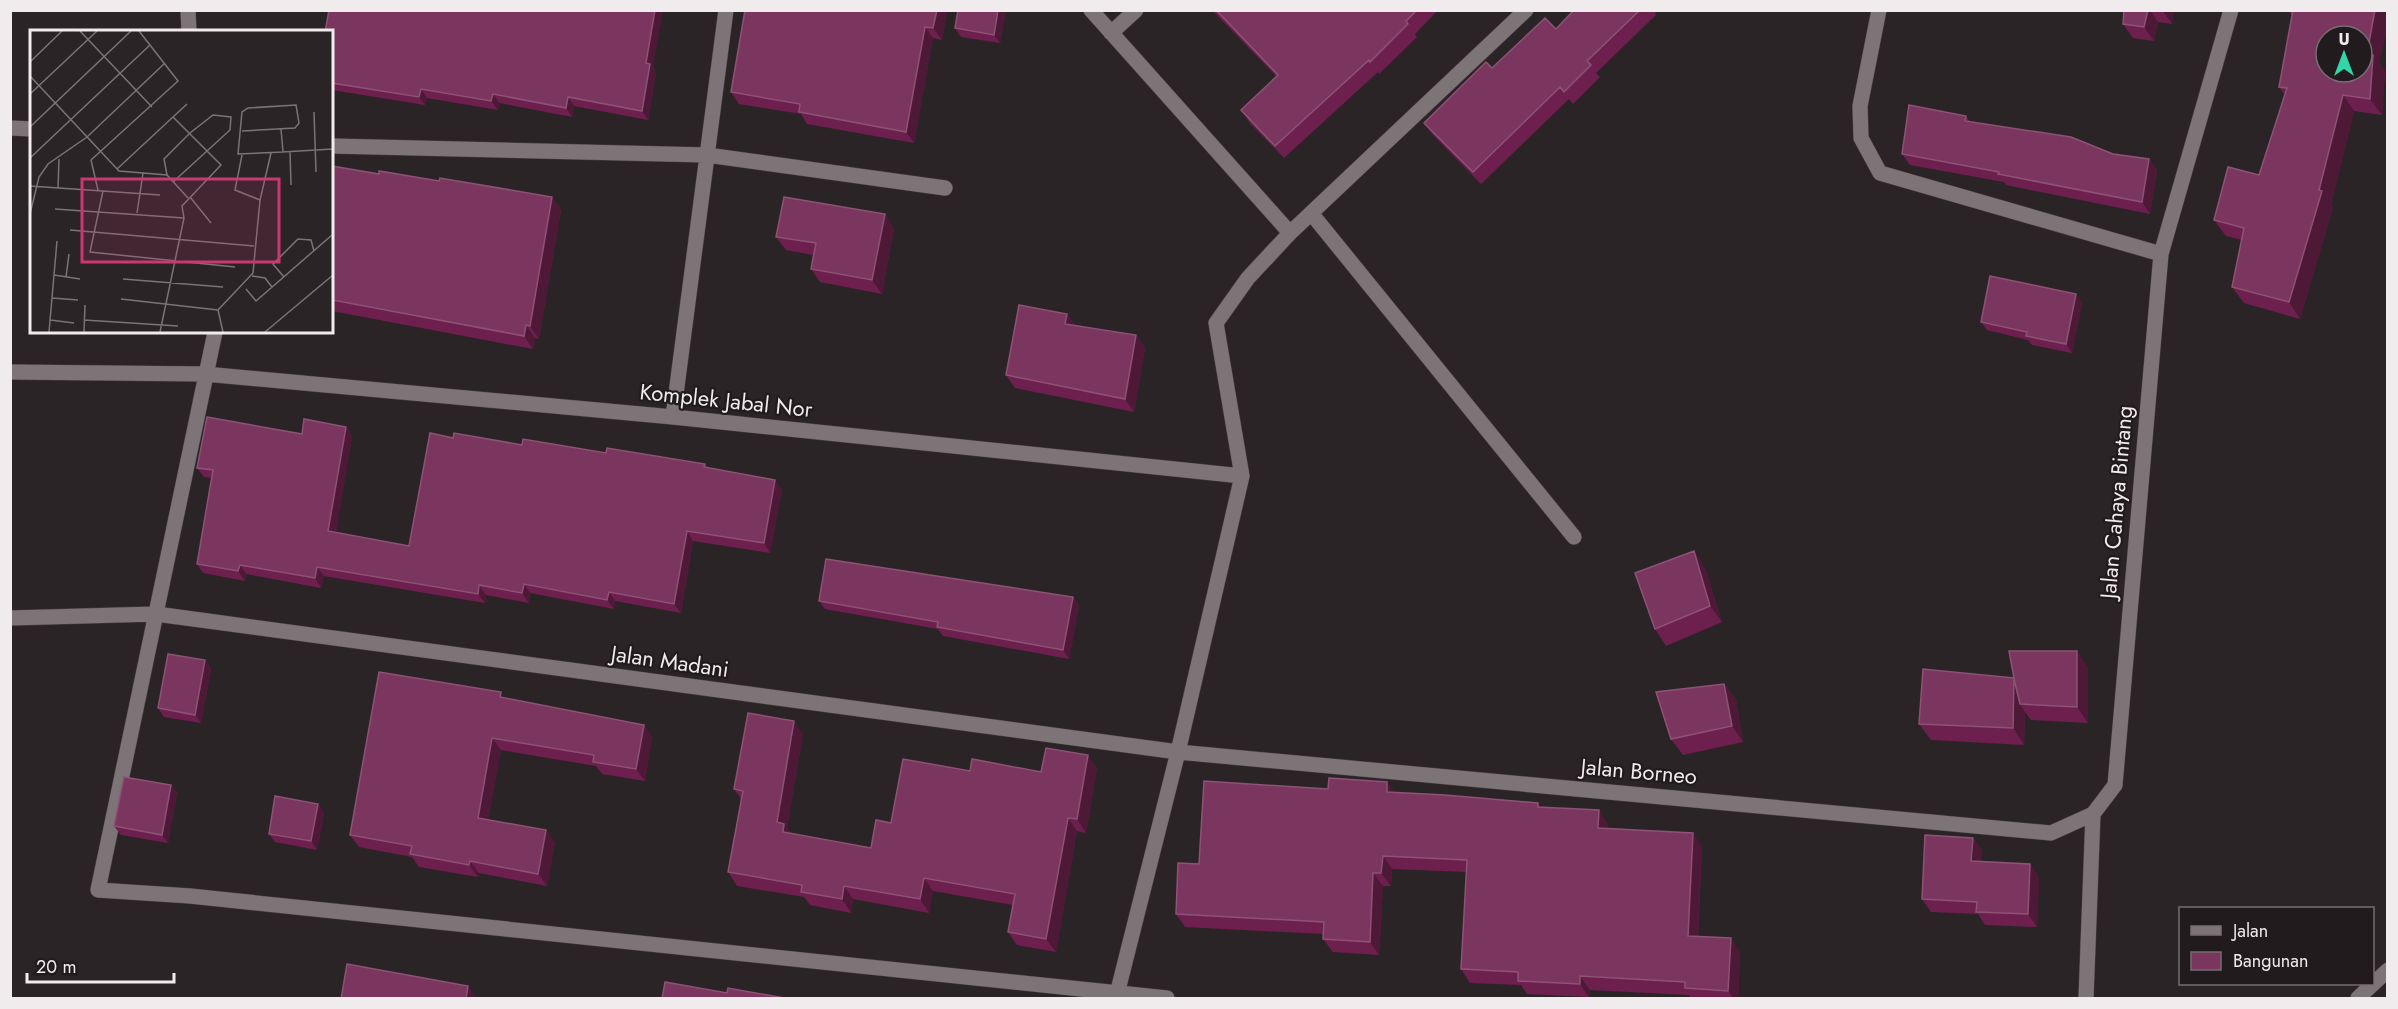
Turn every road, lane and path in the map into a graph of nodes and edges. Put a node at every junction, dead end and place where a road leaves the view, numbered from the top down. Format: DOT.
graph roads {
  1 [pos="189,10"];
  2 [pos="726,10"];
  3 [pos="1091,10"];
  4 [pos="1136,10"];
  5 [pos="1526,10"];
  6 [pos="1879,10"];
  7 [pos="2231,10"];
  8 [pos="189,30"];
  9 [pos="1111,33"];
  10 [pos="10,128"];
  11 [pos="30,129"];
  12 [pos="333,146"];
  13 [pos="707,155"];
  14 [pos="945,188"];
  15 [pos="1311,213"];
  16 [pos="1290,233"];
  17 [pos="2161,254"];
  18 [pos="215,333"];
  19 [pos="10,372"];
  20 [pos="205,374"];
  21 [pos="673,417"];
  22 [pos="1242,476"];
  23 [pos="1574,537"];
  24 [pos="156,614"];
  25 [pos="10,618"];
  26 [pos="1178,752"];
  27 [pos="2093,814"];
  28 [pos="2388,970"];
  29 [pos="2374,984"];
  30 [pos="2372,985"];
  31 [pos="1116,996"];
  32 [pos="1167,999"];
  33 [pos="2086,999"];
  34 [pos="2358,999"];
  1 -- 8 [label="street"];
  2 -- 13 [label="street"];
  3 -- 9 [label="street"];
  4 -- 9 [label="street"];
  5 -- 15 [label="street"];
  6 -- 17 [label="street"];
  7 -- 17 [label="street, Jalan Cahaya Bintang"];
  9 -- 16 [label="street"];
  10 -- 11 [label="street"];
  12 -- 13 [label="street"];
  13 -- 14 [label="street"];
  13 -- 21 [label="street"];
  15 -- 16 [label="street"];
  15 -- 23 [label="street"];
  16 -- 22 [label="street"];
  17 -- 27 [label="street, Jalan Cahaya Bintang"];
  18 -- 20 [label="street"];
  19 -- 20 [label="street, Komplek Jabal Nor"];
  20 -- 21 [label="street, Komplek Jabal Nor"];
  20 -- 24 [label="street"];
  21 -- 22 [label="street, Komplek Jabal Nor"];
  22 -- 26 [label="street"];
  24 -- 25 [label="street, Jalan Madani"];
  24 -- 26 [label="street, Jalan Madani"];
  24 -- 31 [label="street"];
  26 -- 27 [label="street, Jalan Borneo"];
  26 -- 31 [label="street"];
  27 -- 33 [label="street"];
  28 -- 29 [label="street"];
  30 -- 34 [label="street"];
  31 -- 32 [label="street"];
}
